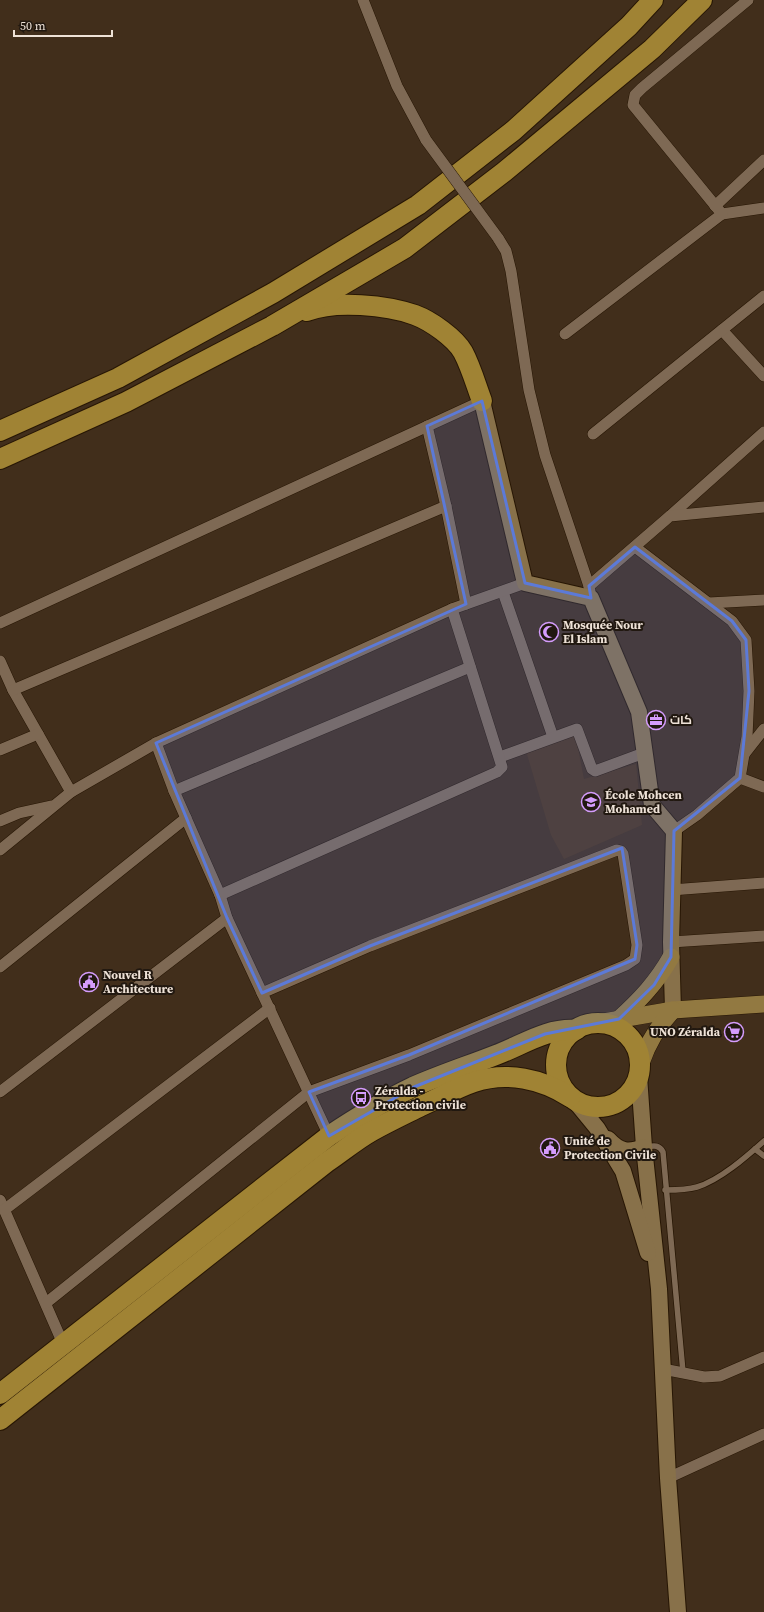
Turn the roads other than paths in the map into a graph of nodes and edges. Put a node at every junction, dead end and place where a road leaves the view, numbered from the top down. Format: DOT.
graph roads {
  1 [pos="363,0"];
  2 [pos="653,0"];
  3 [pos="702,0"];
  4 [pos="748,0"];
  5 [pos="764,160"];
  6 [pos="764,208"];
  7 [pos="718,210"];
  8 [pos="764,296"];
  9 [pos="272,326"];
  10 [pos="722,330"];
  11 [pos="565,334"];
  12 [pos="764,376"];
  13 [pos="482,401"];
  14 [pos="427,426"];
  15 [pos="0,431"];
  16 [pos="764,432"];
  17 [pos="593,434"];
  18 [pos="0,459"];
  19 [pos="446,506"];
  20 [pos="764,507"];
  21 [pos="670,516"];
  22 [pos="635,547"];
  23 [pos="525,583"];
  24 [pos="503,592"];
  25 [pos="590,592"];
  26 [pos="764,600"];
  27 [pos="709,603"];
  28 [pos="466,604"];
  29 [pos="452,609"];
  30 [pos="0,623"];
  31 [pos="0,661"];
  32 [pos="470,667"];
  33 [pos="13,690"];
  34 [pos="764,729"];
  35 [pos="38,734"];
  36 [pos="553,737"];
  37 [pos="156,743"];
  38 [pos="0,750"];
  39 [pos="644,754"];
  40 [pos="743,755"];
  41 [pos="500,757"];
  42 [pos="740,778"];
  43 [pos="764,787"];
  44 [pos="174,791"];
  45 [pos="71,792"];
  46 [pos="54,805"];
  47 [pos="186,818"];
  48 [pos="0,820"];
  49 [pos="674,831"];
  50 [pos="0,850"];
  51 [pos="764,883"];
  52 [pos="671,890"];
  53 [pos="220,895"];
  54 [pos="227,918"];
  55 [pos="764,936"];
  56 [pos="671,950"];
  57 [pos="0,967"];
  58 [pos="262,992"];
  59 [pos="764,1004"];
  60 [pos="270,1008"];
  61 [pos="673,1010"];
  62 [pos="619,1019"];
  63 [pos="598,1023"];
  64 [pos="576,1030"];
  65 [pos="640,1070"];
  66 [pos="0,1092"];
  67 [pos="309,1092"];
  68 [pos="572,1098"];
  69 [pos="597,1128"];
  70 [pos="329,1136"];
  71 [pos="764,1140"];
  72 [pos="644,1147"];
  73 [pos="754,1149"];
  74 [pos="764,1156"];
  75 [pos="666,1190"];
  76 [pos="2,1205"];
  77 [pos="659,1289"];
  78 [pos="46,1303"];
  79 [pos="64,1346"];
  80 [pos="764,1358"];
  81 [pos="663,1369"];
  82 [pos="683,1372"];
  83 [pos="0,1394"];
  84 [pos="0,1420"];
  85 [pos="764,1434"];
  86 [pos="668,1478"];
  87 [pos="678,1612"];
  1 -- 25 [label="street, bridge"];
  2 -- 15 [label="highway"];
  3 -- 9 [label="highway"];
  4 -- 7 [label="street"];
  5 -- 7 [label="street"];
  6 -- 7 [label="street"];
  7 -- 11 [label="street"];
  8 -- 10 [label="street"];
  9 -- 13 [label="highway"];
  9 -- 18 [label="highway"];
  10 -- 12 [label="street"];
  10 -- 17 [label="street"];
  13 -- 14 [label="street"];
  13 -- 23 [label="main road"];
  14 -- 19 [label="street"];
  14 -- 30 [label="street"];
  16 -- 21 [label="street"];
  19 -- 28 [label="street"];
  19 -- 33 [label="street"];
  20 -- 21 [label="street"];
  21 -- 22 [label="street"];
  22 -- 25 [label="street"];
  22 -- 27 [label="street"];
  23 -- 24 [label="street"];
  23 -- 25 [label="main road"];
  24 -- 28 [label="street"];
  24 -- 36 [label="street"];
  25 -- 39 [label="main road"];
  26 -- 27 [label="street"];
  27 -- 40 [label="street"];
  28 -- 29 [label="street"];
  29 -- 32 [label="street"];
  29 -- 37 [label="street"];
  31 -- 33 [label="street"];
  32 -- 41 [label="street"];
  32 -- 44 [label="street"];
  33 -- 35 [label="street"];
  34 -- 40 [label="street"];
  35 -- 38 [label="street"];
  35 -- 45 [label="street"];
  36 -- 39 [label="street"];
  36 -- 41 [label="street"];
  37 -- 44 [label="street"];
  37 -- 45 [label="street"];
  39 -- 49 [label="main road"];
  40 -- 42 [label="street"];
  41 -- 53 [label="street"];
  42 -- 43 [label="street"];
  42 -- 49 [label="street"];
  44 -- 47 [label="street"];
  45 -- 46 [label="street"];
  46 -- 48 [label="street"];
  46 -- 50 [label="street"];
  47 -- 53 [label="street"];
  47 -- 57 [label="street"];
  49 -- 52 [label="main road"];
  51 -- 52 [label="street"];
  52 -- 56 [label="main road"];
  53 -- 54 [label="street"];
  54 -- 58 [label="street"];
  54 -- 66 [label="street"];
  55 -- 56 [label="street"];
  56 -- 61 [label="main road"];
  56 -- 62 [label="main road"];
  58 -- 60 [label="street"];
  58 -- 67 [label="street"];
  59 -- 61 [label="main road"];
  60 -- 67 [label="street"];
  60 -- 76 [label="street"];
  61 -- 62 [label="main road"];
  61 -- 65 [label="main road"];
  62 -- 63 [label="main road"];
  63 -- 64 [label="highway"];
  63 -- 65 [label="highway"];
  64 -- 68 [label="highway"];
  64 -- 70 [label="highway"];
  65 -- 68 [label="highway"];
  65 -- 72 [label="main road"];
  67 -- 70 [label="street"];
  67 -- 78 [label="street"];
  68 -- 69 [label="main road"];
  68 -- 84 [label="highway"];
  69 -- 72 [label="main road"];
  69 -- 77 [label="main road"];
  70 -- 79 [label="highway"];
  71 -- 73 [label="lane"];
  72 -- 75 [label="lane"];
  72 -- 77 [label="main road"];
  73 -- 74 [label="lane"];
  73 -- 75 [label="lane"];
  75 -- 82 [label="lane"];
  76 -- 78 [label="street"];
  77 -- 81 [label="main road"];
  78 -- 79 [label="street"];
  79 -- 83 [label="highway"];
  80 -- 82 [label="street"];
  81 -- 82 [label="street"];
  81 -- 86 [label="main road"];
  85 -- 86 [label="street"];
  86 -- 87 [label="main road"];
}
